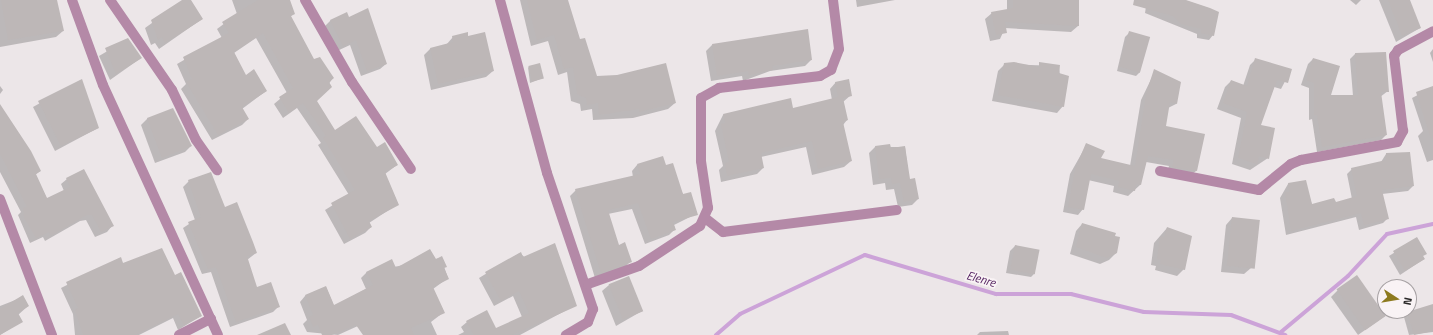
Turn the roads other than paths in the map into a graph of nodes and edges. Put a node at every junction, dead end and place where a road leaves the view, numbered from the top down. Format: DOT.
graph roads {
  1 [pos="72,0"];
  2 [pos="110,0"];
  3 [pos="305,0"];
  4 [pos="500,0"];
  5 [pos="833,0"];
  6 [pos="1433,31"];
  7 [pos="411,169"];
  8 [pos="217,170"];
  9 [pos="1160,171"];
  10 [pos="0,199"];
  11 [pos="897,210"];
  12 [pos="705,218"];
  13 [pos="588,284"];
  14 [pos="211,319"];
  15 [pos="52,335"];
  16 [pos="179,335"];
  17 [pos="218,335"];
  18 [pos="566,335"];
  1 -- 14 [label="street"];
  2 -- 8 [label="street"];
  3 -- 7 [label="street"];
  4 -- 13 [label="street"];
  5 -- 12 [label="street"];
  6 -- 9 [label="street"];
  10 -- 15 [label="street"];
  11 -- 12 [label="street"];
  12 -- 13 [label="street"];
  13 -- 18 [label="street"];
  14 -- 16 [label="street"];
  14 -- 17 [label="street"];
}
